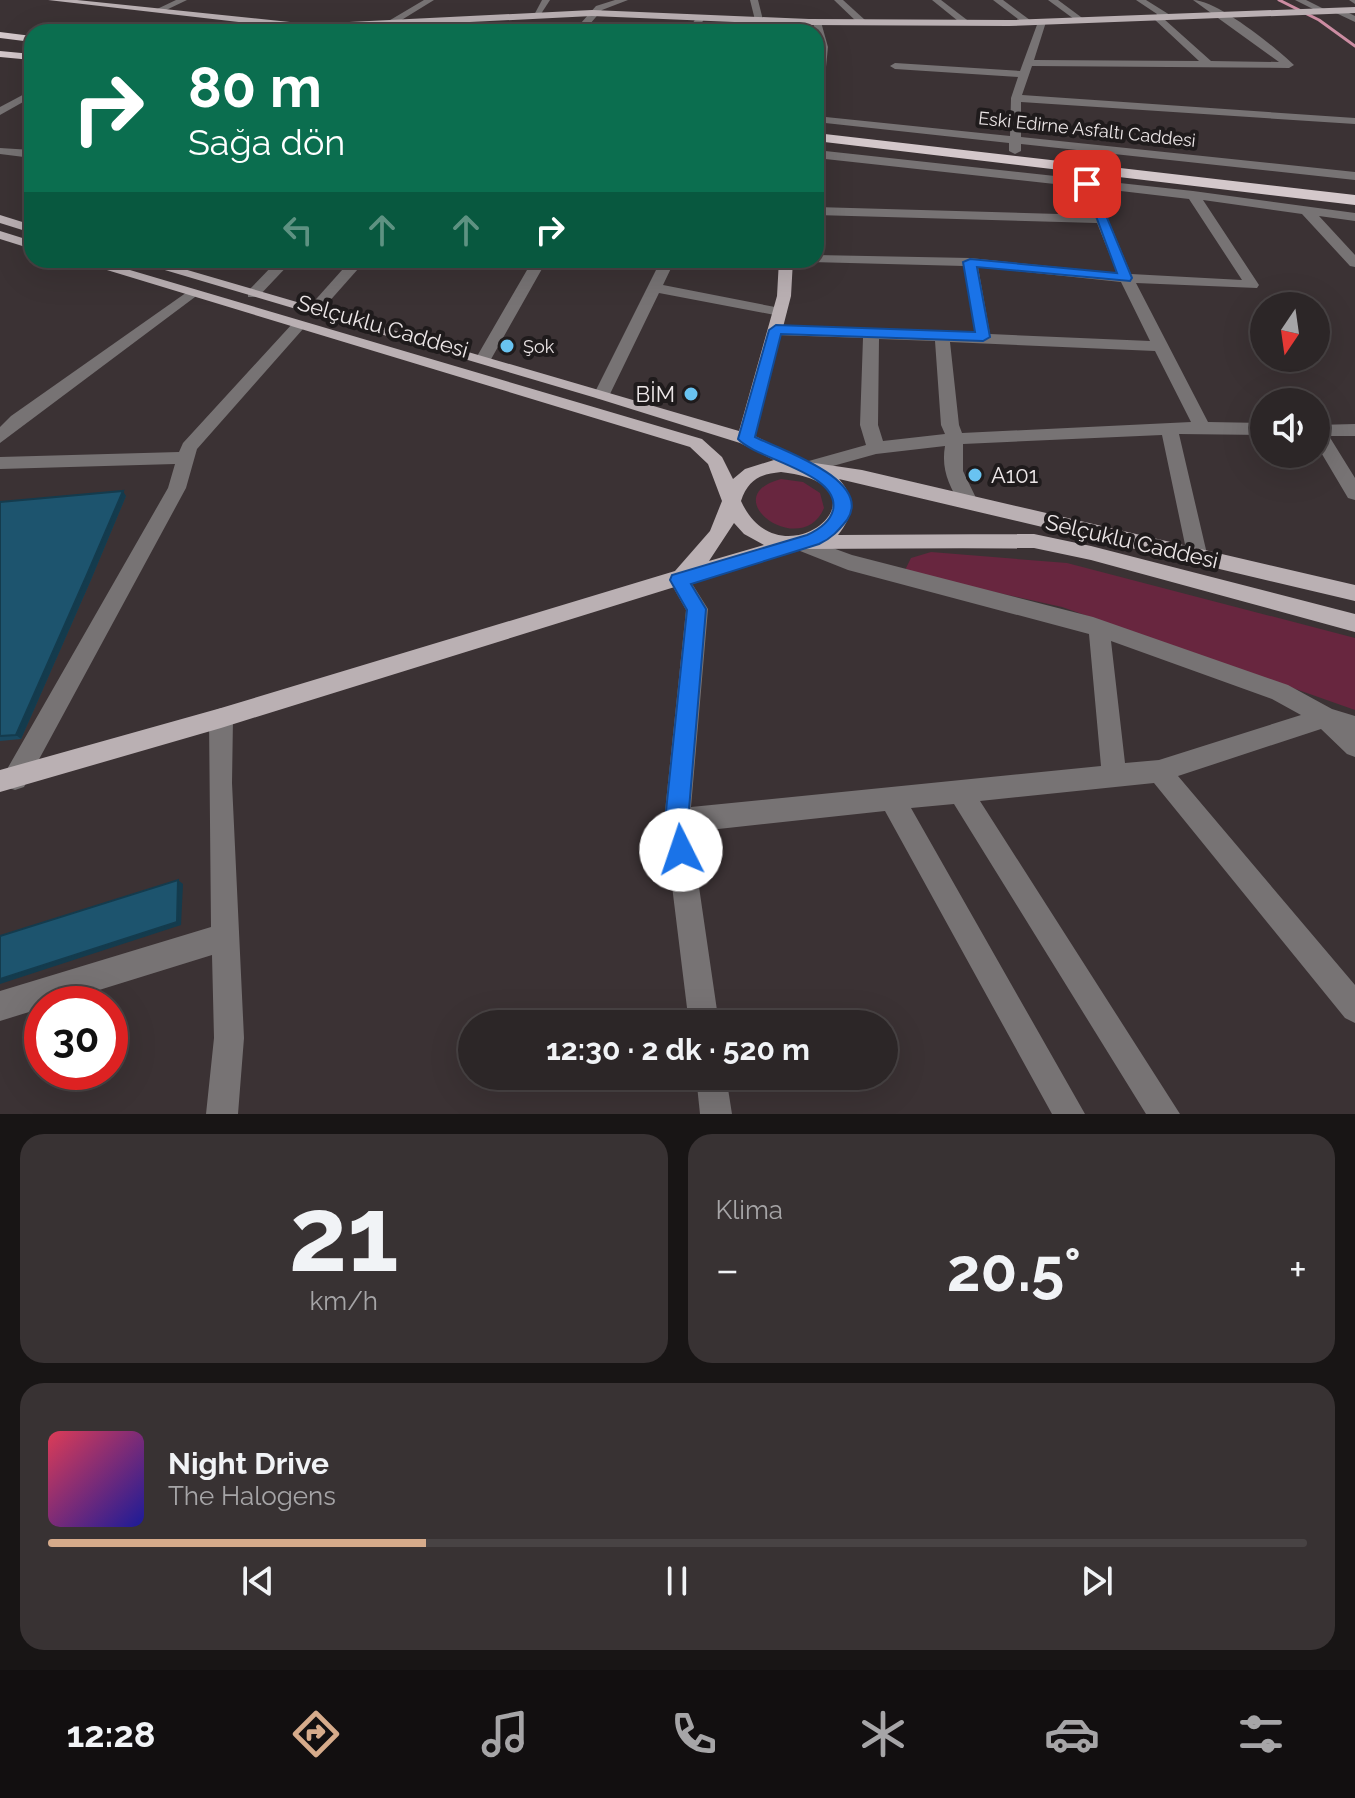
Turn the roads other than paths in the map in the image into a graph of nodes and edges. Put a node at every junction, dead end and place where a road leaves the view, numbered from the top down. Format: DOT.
graph roads {
  1 [pos="52,0"];
  2 [pos="183,0"];
  3 [pos="430,0"];
  4 [pos="546,0"];
  5 [pos="624,0"];
  6 [pos="754,0"];
  7 [pos="838,0"];
  8 [pos="936,0"];
  9 [pos="997,0"];
  10 [pos="1052,0"];
  11 [pos="1140,0"];
  12 [pos="1197,0"];
  13 [pos="1299,0"];
  14 [pos="159,10"];
  15 [pos="1355,10"];
  16 [pos="1324,11"];
  17 [pos="1339,11"];
  18 [pos="592,13"];
  19 [pos="536,15"];
  20 [pos="1222,15"];
  21 [pos="701,17"];
  22 [pos="1162,17"];
  23 [pos="1355,19"];
  24 [pos="759,20"];
  25 [pos="1081,20"];
  26 [pos="817,22"];
  27 [pos="862,22"];
  28 [pos="1042,22"];
  29 [pos="966,23"];
  30 [pos="1029,23"];
  31 [pos="283,24"];
  32 [pos="389,24"];
  33 [pos="584,24"];
  34 [pos="697,24"];
  35 [pos="758,24"];
  36 [pos="0,38"];
  37 [pos="24,41"];
  38 [pos="0,52"];
  39 [pos="24,54"];
  40 [pos="1209,65"];
  41 [pos="895,66"];
  42 [pos="1027,68"];
  43 [pos="13,94"];
  44 [pos="24,94"];
  45 [pos="24,97"];
  46 [pos="1016,98"];
  47 [pos="1,112"];
  48 [pos="17,112"];
  49 [pos="824,120"];
  50 [pos="1355,121"];
  51 [pos="824,129"];
  52 [pos="824,138"];
  53 [pos="1016,145"];
  54 [pos="0,151"];
  55 [pos="24,153"];
  56 [pos="824,155"];
  57 [pos="1355,176"];
  58 [pos="1087,184"];
  59 [pos="1355,190"];
  60 [pos="1193,195"];
  61 [pos="1355,200"];
  62 [pos="824,211"];
  63 [pos="1307,211"];
  64 [pos="1355,217"];
  65 [pos="0,219"];
  66 [pos="1100,219"];
  67 [pos="24,226"];
  68 [pos="0,235"];
  69 [pos="24,242"];
  70 [pos="824,259"];
  71 [pos="970,262"];
  72 [pos="1355,263"];
  73 [pos="107,268"];
  74 [pos="169,268"];
  75 [pos="278,268"];
  76 [pos="352,268"];
  77 [pos="535,268"];
  78 [pos="664,268"];
  79 [pos="785,268"];
  80 [pos="1126,278"];
  81 [pos="654,288"];
  82 [pos="190,294"];
  83 [pos="253,294"];
  84 [pos="314,310"];
  85 [pos="780,312"];
  86 [pos="298,326"];
  87 [pos="776,330"];
  88 [pos="871,333"];
  89 [pos="942,335"];
  90 [pos="983,337"];
  91 [pos="1158,346"];
  92 [pos="484,358"];
  93 [pos="602,394"];
  94 [pos="1202,427"];
  95 [pos="1169,429"];
  96 [pos="1250,429"];
  97 [pos="1355,430"];
  98 [pos="1330,431"];
  99 [pos="0,437"];
  100 [pos="746,439"];
  101 [pos="956,439"];
  102 [pos="876,448"];
  103 [pos="1330,452"];
  104 [pos="186,458"];
  105 [pos="0,463"];
  106 [pos="804,468"];
  107 [pos="1355,493"];
  108 [pos="968,500"];
  109 [pos="733,502"];
  110 [pos="797,542"];
  111 [pos="1197,554"];
  112 [pos="679,580"];
  113 [pos="1355,593"];
  114 [pos="1355,623"];
  115 [pos="1099,628"];
  116 [pos="1326,717"];
  117 [pos="221,718"];
  118 [pos="1355,726"];
  119 [pos="1355,746"];
  120 [pos="1159,771"];
  121 [pos="1114,777"];
  122 [pos="7,780"];
  123 [pos="960,792"];
  124 [pos="892,799"];
  125 [pos="677,821"];
  126 [pos="225,937"];
  127 [pos="0,1006"];
  128 [pos="1355,1008"];
  129 [pos="702,1010"];
  130 [pos="713,1090"];
  131 [pos="222,1114"];
  132 [pos="716,1114"];
  133 [pos="1069,1114"];
  134 [pos="1164,1114"];
  1 -- 14 [label="main road"];
  2 -- 14 [label="street"];
  3 -- 32 [label="street"];
  4 -- 19 [label="street"];
  5 -- 18 [label="street"];
  6 -- 24 [label="street"];
  7 -- 27 [label="street"];
  8 -- 29 [label="street"];
  9 -- 30 [label="street"];
  10 -- 25 [label="street"];
  11 -- 22 [label="street"];
  12 -- 20 [label="street"];
  13 -- 16 [label="street"];
  14 -- 31 [label="main road"];
  15 -- 17 [label="main road"];
  16 -- 17 [label="main road"];
  16 -- 20 [label="main road"];
  17 -- 23 [label="street"];
  18 -- 19 [label="main road"];
  18 -- 21 [label="main road"];
  18 -- 33 [label="street"];
  19 -- 32 [label="main road"];
  20 -- 22 [label="main road"];
  20 -- 40 [label="street"];
  21 -- 24 [label="main road"];
  21 -- 34 [label="street"];
  22 -- 25 [label="main road"];
  22 -- 40 [label="street"];
  24 -- 26 [label="main road"];
  24 -- 35 [label="street"];
  25 -- 28 [label="main road"];
  26 -- 27 [label="main road"];
  27 -- 29 [label="main road"];
  28 -- 30 [label="main road"];
  28 -- 42 [label="street"];
  29 -- 30 [label="main road"];
  36 -- 37 [label="highway"];
  38 -- 39 [label="highway"];
  40 -- 42 [label="street"];
  41 -- 42 [label="street"];
  42 -- 46 [label="street"];
  43 -- 44 [label="street"];
  45 -- 47 [label="street"];
  46 -- 50 [label="street"];
  46 -- 53 [label="street"];
  47 -- 48 [label="street"];
  49 -- 53 [label="street, Eski Edirne Asfaltı Caddesi"];
  51 -- 53 [label="highway, Eski Edirne Asfaltı Caddesi"];
  52 -- 61 [label="highway, Eski Edirne Asfaltı Caddesi"];
  53 -- 57 [label="street, Eski Edirne Asfaltı Caddesi"];
  53 -- 59 [label="highway, Eski Edirne Asfaltı Caddesi"];
  54 -- 55 [label="street"];
  56 -- 58 [label="street"];
  58 -- 60 [label="street"];
  58 -- 66 [label="street"];
  60 -- 63 [label="street"];
  60 -- 80 [label="street"];
  62 -- 66 [label="street"];
  63 -- 64 [label="street"];
  63 -- 72 [label="street"];
  65 -- 67 [label="main road"];
  66 -- 80 [label="street"];
  68 -- 69 [label="main road"];
  70 -- 71 [label="street"];
  71 -- 80 [label="street"];
  71 -- 90 [label="street"];
  73 -- 82 [label="main road, Selçuklu Caddesi"];
  74 -- 83 [label="main road, Selçuklu Caddesi"];
  75 -- 83 [label="street"];
  76 -- 84 [label="street"];
  77 -- 92 [label="street"];
  78 -- 81 [label="street"];
  79 -- 85 [label="main road"];
  80 -- 91 [label="street"];
  81 -- 85 [label="street"];
  81 -- 93 [label="street"];
  82 -- 86 [label="main road, Selçuklu Caddesi"];
  82 -- 99 [label="street"];
  83 -- 84 [label="main road, Selçuklu Caddesi"];
  84 -- 92 [label="main road, Selçuklu Caddesi"];
  85 -- 87 [label="main road"];
  86 -- 104 [label="street"];
  86 -- 109 [label="main road, Selçuklu Caddesi"];
  87 -- 88 [label="street"];
  87 -- 100 [label="main road"];
  88 -- 89 [label="street"];
  88 -- 102 [label="street"];
  89 -- 90 [label="street"];
  89 -- 101 [label="street"];
  90 -- 91 [label="street"];
  91 -- 94 [label="street"];
  92 -- 93 [label="main road, Selçuklu Caddesi"];
  93 -- 100 [label="main road, Selçuklu Caddesi"];
  94 -- 95 [label="street"];
  94 -- 96 [label="street"];
  95 -- 101 [label="street"];
  95 -- 111 [label="street"];
  97 -- 98 [label="street"];
  100 -- 106 [label="main road, Selçuklu Caddesi"];
  101 -- 102 [label="street"];
  101 -- 108 [label="street"];
  102 -- 106 [label="street"];
  103 -- 107 [label="street"];
  104 -- 105 [label="street"];
  104 -- 122 [label="street"];
  106 -- 108 [label="main road, Selçuklu Caddesi"];
  106 -- 109 [label="main road, Selçuklu Caddesi"];
  106 -- 110 [label="main road, Selçuklu Caddesi"];
  108 -- 111 [label="main road, Selçuklu Caddesi"];
  109 -- 110 [label="main road, Selçuklu Caddesi"];
  109 -- 112 [label="main road"];
  110 -- 112 [label="main road"];
  110 -- 114 [label="main road, Selçuklu Caddesi"];
  110 -- 115 [label="street"];
  111 -- 113 [label="main road, Selçuklu Caddesi"];
  112 -- 117 [label="main road"];
  112 -- 125 [label="street"];
  115 -- 116 [label="street"];
  115 -- 121 [label="street"];
  116 -- 118 [label="street"];
  116 -- 119 [label="street"];
  116 -- 120 [label="street"];
  117 -- 122 [label="main road"];
  117 -- 126 [label="street"];
  120 -- 121 [label="street"];
  120 -- 128 [label="street"];
  121 -- 123 [label="street"];
  123 -- 124 [label="street"];
  123 -- 134 [label="street"];
  124 -- 125 [label="street"];
  124 -- 133 [label="street"];
  125 -- 129 [label="street"];
  126 -- 127 [label="street"];
  126 -- 131 [label="street"];
  130 -- 132 [label="street"];
}
